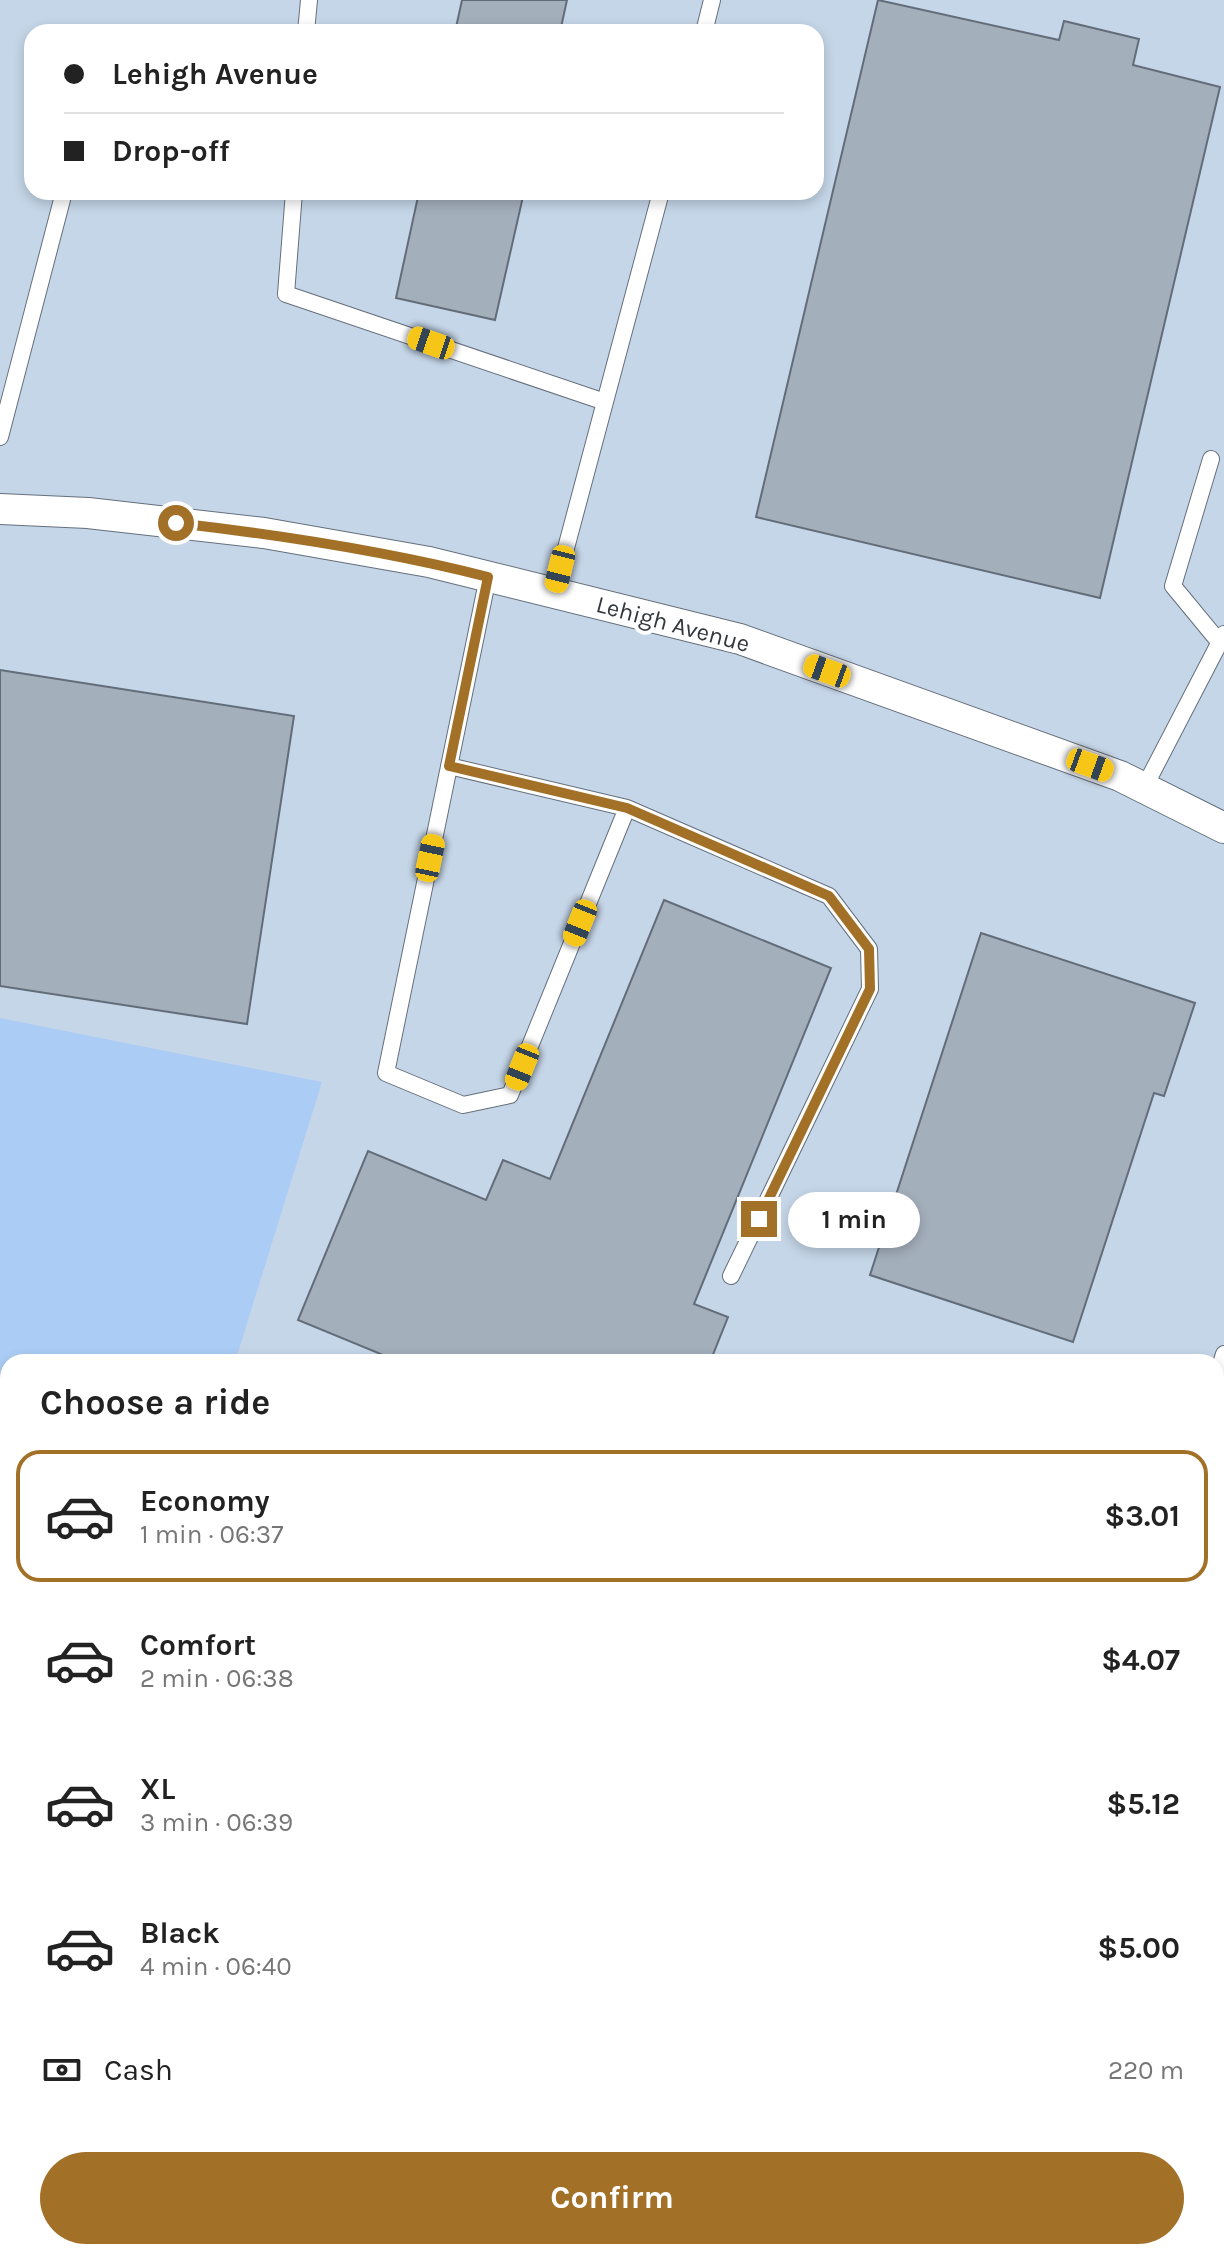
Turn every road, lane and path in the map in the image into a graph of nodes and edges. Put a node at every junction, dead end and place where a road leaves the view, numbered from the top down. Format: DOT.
graph roads {
  1 [pos="309,0"];
  2 [pos="712,0"];
  3 [pos="307,24"];
  4 [pos="706,24"];
  5 [pos="62,200"];
  6 [pos="293,200"];
  7 [pos="659,200"];
  8 [pos="605,402"];
  9 [pos="0,437"];
  10 [pos="1211,459"];
  11 [pos="0,509"];
  12 [pos="488,577"];
  13 [pos="554,593"];
  14 [pos="1222,639"];
  15 [pos="449,766"];
  16 [pos="1144,788"];
  17 [pos="627,808"];
  18 [pos="1224,828"];
  19 [pos="731,1276"];
  1 -- 3 [label="lane"];
  2 -- 4 [label="lane"];
  5 -- 9 [label="lane"];
  6 -- 8 [label="lane"];
  7 -- 8 [label="lane"];
  8 -- 13 [label="lane"];
  10 -- 14 [label="lane"];
  11 -- 12 [label="street, Lehigh Avenue"];
  12 -- 13 [label="street, Lehigh Avenue"];
  12 -- 15 [label="lane"];
  13 -- 16 [label="street, Lehigh Avenue"];
  14 -- 16 [label="lane"];
  15 -- 17 [label="lane"];
  15 -- 17 [label="lane"];
  16 -- 18 [label="street, Lehigh Avenue"];
  17 -- 19 [label="lane"];
}
